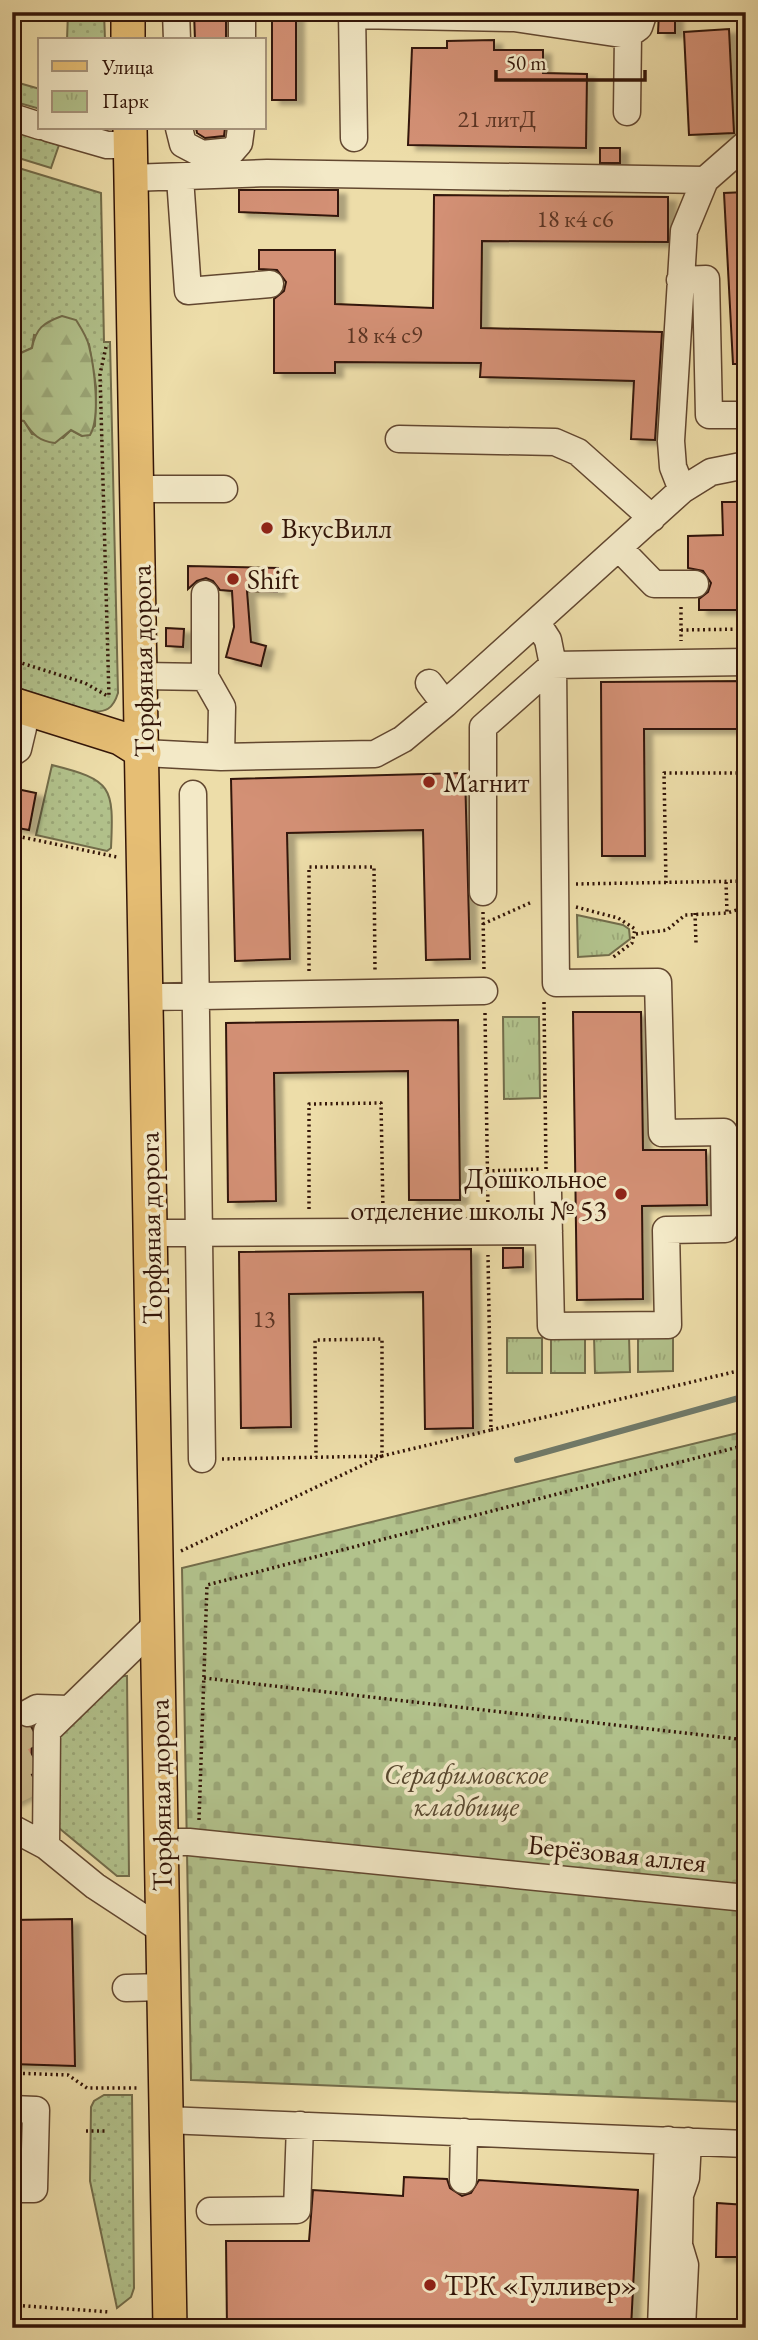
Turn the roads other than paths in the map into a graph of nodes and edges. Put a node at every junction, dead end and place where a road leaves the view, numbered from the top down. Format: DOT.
graph roads {
  1 [pos="128,12"];
  2 [pos="176,12"];
  3 [pos="242,12"];
  4 [pos="644,12"];
  5 [pos="352,14"];
  6 [pos="628,35"];
  7 [pos="128,38"];
  8 [pos="177,38"];
  9 [pos="242,38"];
  10 [pos="627,112"];
  11 [pos="12,117"];
  12 [pos="38,124"];
  13 [pos="55,130"];
  14 [pos="180,130"];
  15 [pos="241,130"];
  16 [pos="130,136"];
  17 [pos="354,138"];
  18 [pos="746,144"];
  19 [pos="130,177"];
  20 [pos="180,178"];
  21 [pos="705,180"];
  22 [pos="680,280"];
  23 [pos="270,284"];
  24 [pos="746,415"];
  25 [pos="399,439"];
  26 [pos="746,465"];
  27 [pos="138,489"];
  28 [pos="224,489"];
  29 [pos="682,490"];
  30 [pos="652,518"];
  31 [pos="620,548"];
  32 [pos="687,584"];
  33 [pos="205,594"];
  34 [pos="537,623"];
  35 [pos="746,662"];
  36 [pos="553,665"];
  37 [pos="205,677"];
  38 [pos="130,686"];
  39 [pos="15,727"];
  40 [pos="144,753"];
  41 [pos="220,757"];
  42 [pos="193,794"];
  43 [pos="483,892"];
  44 [pos="484,991"];
  45 [pos="196,996"];
  46 [pos="148,997"];
  47 [pos="547,1181"];
  48 [pos="549,1231"];
  49 [pos="149,1233"];
  50 [pos="199,1233"];
  51 [pos="202,1459"];
  52 [pos="158,1623"];
  53 [pos="12,1828"];
  54 [pos="175,1842"];
  55 [pos="47,1846"];
  56 [pos="746,1898"];
  57 [pos="162,1930"];
  58 [pos="164,1987"];
  59 [pos="125,1988"];
  60 [pos="12,2109"];
  61 [pos="166,2120"];
  62 [pos="300,2125"];
  63 [pos="464,2132"];
  64 [pos="678,2141"];
  65 [pos="746,2144"];
  66 [pos="463,2179"];
  67 [pos="12,2189"];
  68 [pos="210,2211"];
  69 [pos="170,2328"];
  70 [pos="662,2328"];
  71 [pos="682,2328"];
  1 -- 7 [label="main road"];
  2 -- 8 [label="street"];
  3 -- 9 [label="street"];
  4 -- 6 [label="street"];
  5 -- 6 [label="street"];
  5 -- 17 [label="street"];
  6 -- 10 [label="street"];
  11 -- 12 [label="street"];
  13 -- 16 [label="street"];
  14 -- 15 [label="street"];
  16 -- 19 [label="main road, Торфяная дорога"];
  18 -- 21 [label="street"];
  19 -- 20 [label="street"];
  19 -- 27 [label="main road, Торфяная дорога"];
  20 -- 21 [label="street"];
  20 -- 23 [label="street"];
  21 -- 22 [label="street"];
  22 -- 24 [label="street"];
  22 -- 29 [label="street"];
  25 -- 30 [label="street"];
  26 -- 29 [label="street"];
  27 -- 28 [label="street"];
  27 -- 38 [label="main road, Торфяная дорога"];
  29 -- 30 [label="street"];
  30 -- 31 [label="street"];
  31 -- 32 [label="street"];
  31 -- 34 [label="street"];
  33 -- 37 [label="street"];
  34 -- 36 [label="street"];
  34 -- 41 [label="street"];
  35 -- 36 [label="street"];
  36 -- 43 [label="street"];
  36 -- 48 [label="street"];
  37 -- 38 [label="street"];
  37 -- 41 [label="street"];
  38 -- 40 [label="main road, Торфяная дорога"];
  39 -- 40 [label="main road"];
  40 -- 41 [label="street"];
  40 -- 46 [label="main road, Торфяная дорога"];
  42 -- 45 [label="street"];
  44 -- 45 [label="street"];
  45 -- 46 [label="street"];
  45 -- 50 [label="street"];
  46 -- 49 [label="main road, Торфяная дорога"];
  47 -- 48 [label="street"];
  48 -- 50 [label="street"];
  49 -- 50 [label="street"];
  49 -- 52 [label="main road, Торфяная дорога"];
  50 -- 51 [label="street"];
  52 -- 54 [label="main road, Торфяная дорога"];
  52 -- 55 [label="street"];
  53 -- 55 [label="street"];
  54 -- 56 [label="street, Берёзовая аллея"];
  54 -- 57 [label="main road, Торфяная дорога"];
  55 -- 57 [label="street"];
  57 -- 58 [label="main road, Торфяная дорога"];
  58 -- 59 [label="street"];
  58 -- 61 [label="main road, Торфяная дорога"];
  60 -- 67 [label="street"];
  61 -- 62 [label="street"];
  61 -- 69 [label="main road, Торфяная дорога"];
  62 -- 63 [label="street"];
  62 -- 68 [label="street"];
  63 -- 64 [label="street"];
  63 -- 66 [label="street"];
  64 -- 65 [label="street"];
  64 -- 70 [label="street"];
  64 -- 71 [label="street"];
}
